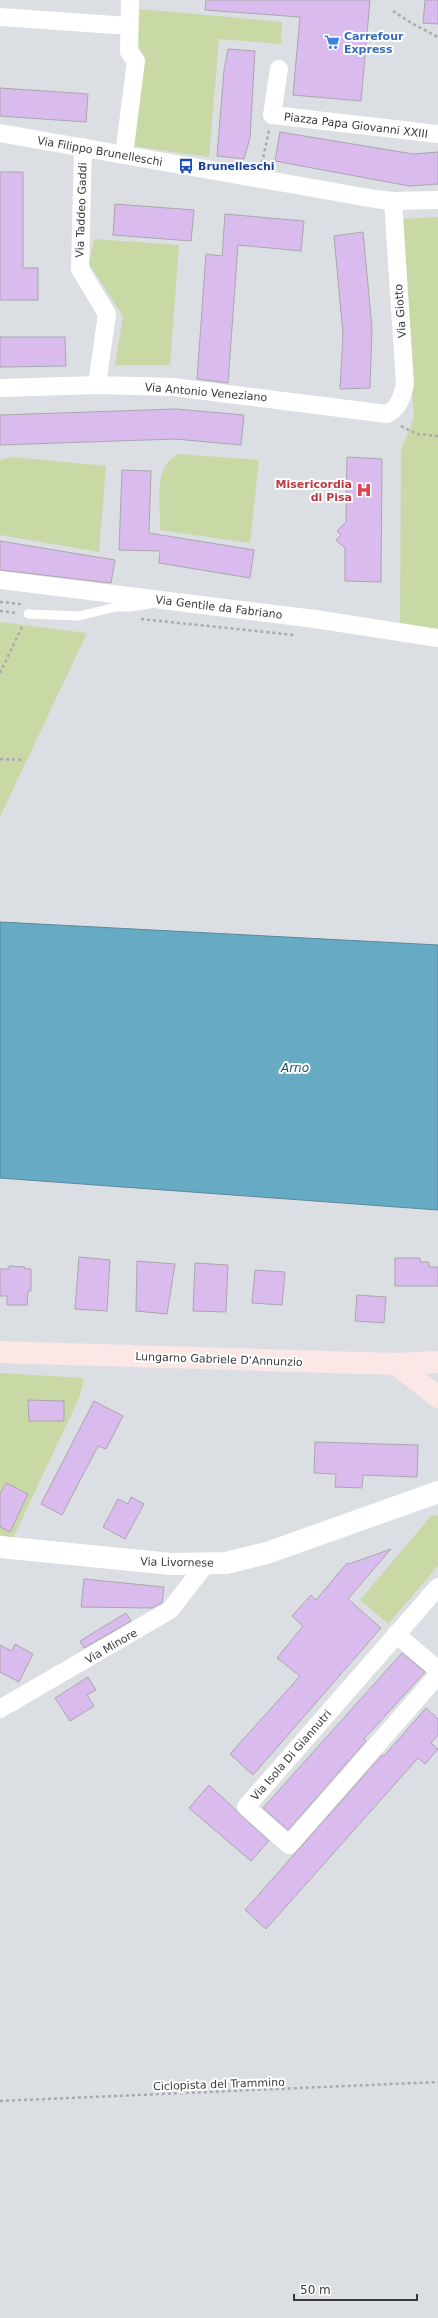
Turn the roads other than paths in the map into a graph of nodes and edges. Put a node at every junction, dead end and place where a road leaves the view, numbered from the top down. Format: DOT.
graph roads {
  1 [pos="130,0"];
  2 [pos="0,17"];
  3 [pos="129,26"];
  4 [pos="279,69"];
  5 [pos="0,133"];
  6 [pos="438,134"];
  7 [pos="83,147"];
  8 [pos="124,155"];
  9 [pos="438,200"];
  10 [pos="393,201"];
  11 [pos="97,385"];
  12 [pos="0,388"];
  13 [pos="387,414"];
  14 [pos="0,580"];
  15 [pos="168,601"];
  16 [pos="28,614"];
  17 [pos="438,638"];
  18 [pos="0,1352"];
  19 [pos="438,1362"];
  20 [pos="396,1364"];
  21 [pos="438,1397"];
  22 [pos="438,1492"];
  23 [pos="0,1547"];
  24 [pos="206,1564"];
  25 [pos="438,1586"];
  26 [pos="396,1634"];
  27 [pos="438,1670"];
  28 [pos="438,1675"];
  29 [pos="0,1709"];
  1 -- 3 [label="street"];
  2 -- 3 [label="street"];
  3 -- 8 [label="street"];
  4 -- 6 [label="street, Piazza Papa Giovanni XXIII"];
  5 -- 7 [label="street, Via Filippo Brunelleschi"];
  7 -- 8 [label="street, Via Filippo Brunelleschi"];
  7 -- 11 [label="street, Via Taddeo Gaddi"];
  8 -- 10 [label="street, Via Filippo Brunelleschi"];
  9 -- 10 [label="street, Via Filippo Brunelleschi"];
  10 -- 13 [label="street, Via Giotto"];
  11 -- 12 [label="street, Via Antonio Veneziano"];
  11 -- 13 [label="street, Via Antonio Veneziano"];
  14 -- 15 [label="street, Via Gentile da Fabriano"];
  15 -- 16 [label="lane"];
  15 -- 17 [label="street, Via Gentile da Fabriano"];
  18 -- 20 [label="main road, Lungarno Gabriele D'Annunzio"];
  19 -- 20 [label="main road, Lungarno Gabriele D'Annunzio"];
  20 -- 21 [label="main road"];
  22 -- 24 [label="street, Via Livornese"];
  23 -- 24 [label="street, Via Livornese"];
  24 -- 29 [label="street, Via Minore"];
  25 -- 26 [label="street, Via Isola Di Giannutri"];
  26 -- 27 [label="street"];
  26 -- 28 [label="street, Via Isola Di Giannutri"];
}
